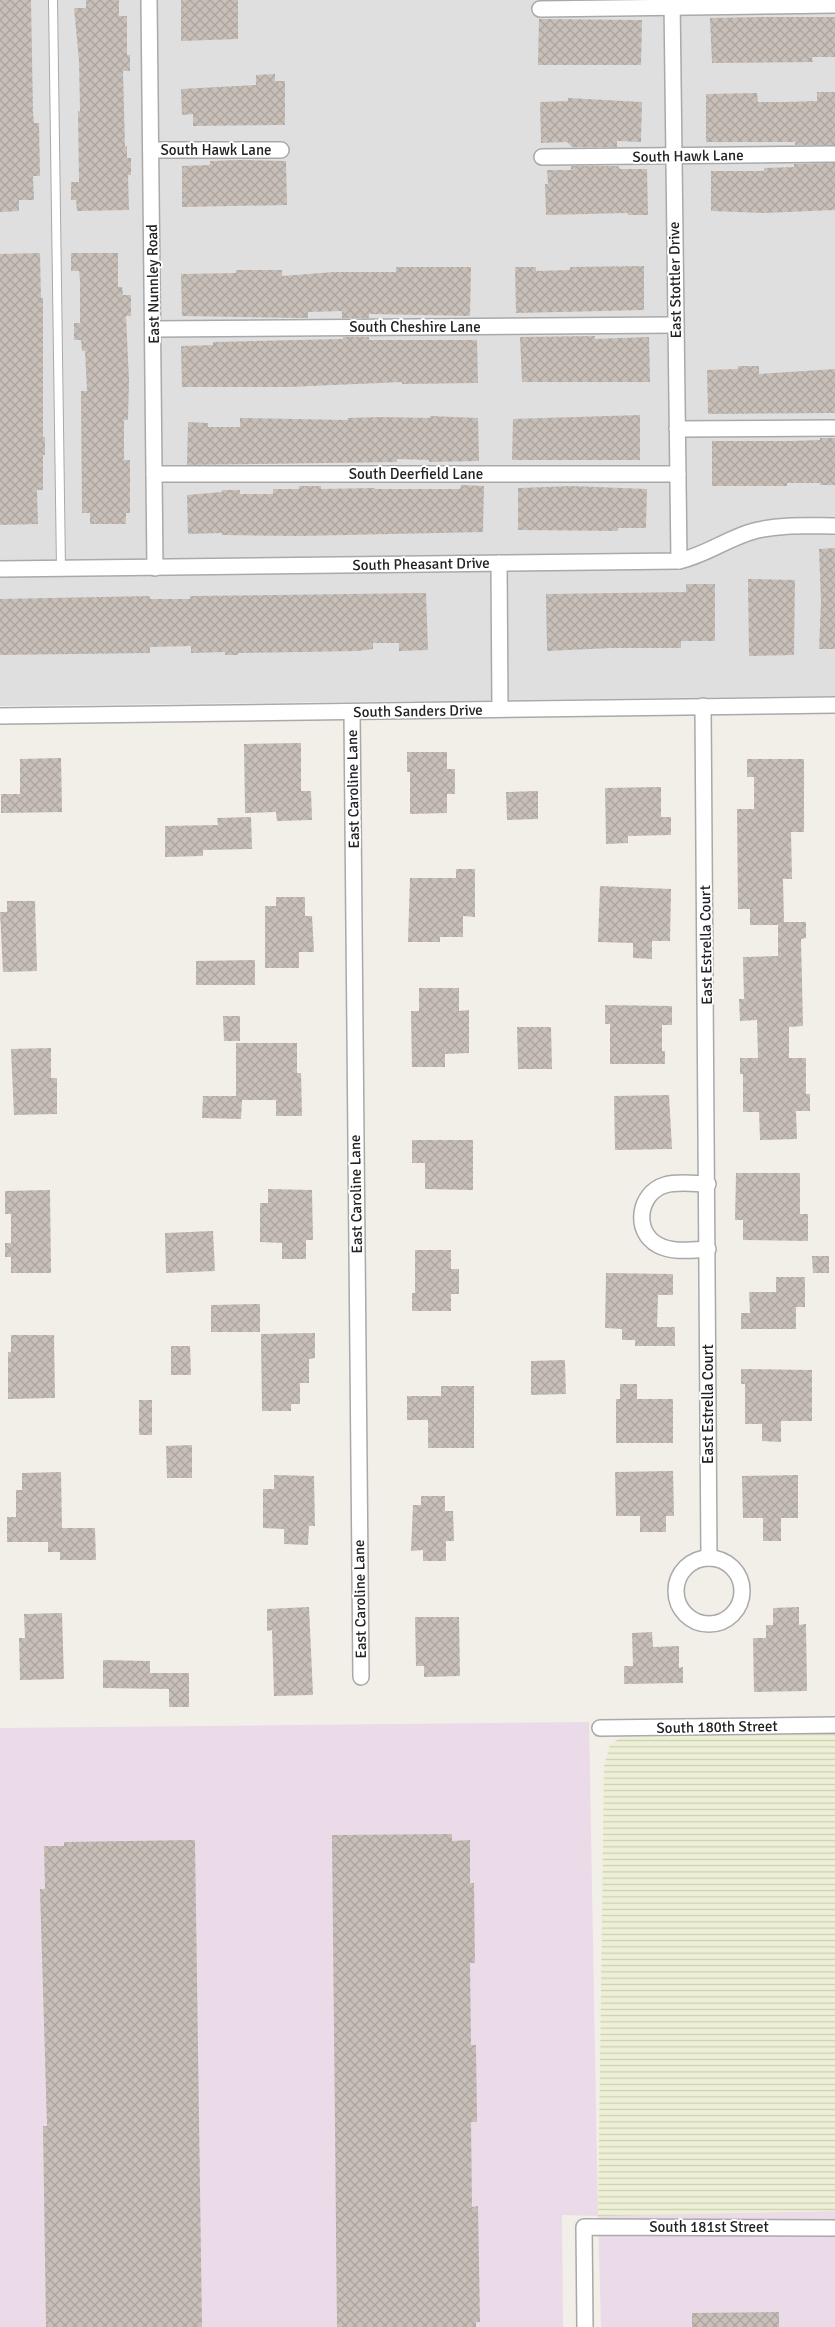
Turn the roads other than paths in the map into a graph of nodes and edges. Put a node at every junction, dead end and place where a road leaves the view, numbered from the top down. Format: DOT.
graph roads {
  1 [pos="53,0"];
  2 [pos="149,0"];
  3 [pos="672,3"];
  4 [pos="835,5"];
  5 [pos="540,9"];
  6 [pos="151,150"];
  7 [pos="281,150"];
  8 [pos="835,154"];
  9 [pos="542,157"];
  10 [pos="674,157"];
  11 [pos="676,324"];
  12 [pos="154,329"];
  13 [pos="835,428"];
  14 [pos="677,429"];
  15 [pos="154,474"];
  16 [pos="678,474"];
  17 [pos="835,526"];
  18 [pos="679,561"];
  19 [pos="500,563"];
  20 [pos="155,568"];
  21 [pos="0,569"];
  22 [pos="61,570"];
  23 [pos="835,705"];
  24 [pos="703,706"];
  25 [pos="500,709"];
  26 [pos="352,712"];
  27 [pos="0,716"];
  28 [pos="708,1184"];
  29 [pos="708,1249"];
  30 [pos="709,1558"];
  31 [pos="361,1677"];
  32 [pos="835,1725"];
  33 [pos="600,1728"];
  34 [pos="835,2228"];
  35 [pos="585,2327"];
  1 -- 22 [label="lane"];
  2 -- 6 [label="street, East Nunnley Road"];
  3 -- 4 [label="street"];
  3 -- 5 [label="street"];
  3 -- 10 [label="street, East Stottler Drive"];
  6 -- 7 [label="street, South Hawk Lane"];
  6 -- 12 [label="street, East Nunnley Road"];
  8 -- 10 [label="street, South Hawk Lane"];
  9 -- 10 [label="street, South Hawk Lane"];
  10 -- 11 [label="street, East Stottler Drive"];
  11 -- 12 [label="street, South Cheshire Lane"];
  11 -- 14 [label="street, East Stottler Drive"];
  12 -- 15 [label="street, East Nunnley Road"];
  13 -- 14 [label="street"];
  14 -- 16 [label="street, East Stottler Drive"];
  15 -- 16 [label="street, South Deerfield Lane"];
  15 -- 20 [label="street, East Nunnley Road"];
  16 -- 18 [label="street, East Stottler Drive"];
  17 -- 18 [label="street, South Pheasant Drive"];
  18 -- 19 [label="street, South Pheasant Drive"];
  19 -- 20 [label="street, South Pheasant Drive"];
  19 -- 25 [label="street"];
  20 -- 22 [label="street, South Pheasant Drive"];
  21 -- 22 [label="street, South Pheasant Drive"];
  23 -- 24 [label="street, South Sanders Drive"];
  24 -- 25 [label="street, South Sanders Drive"];
  24 -- 28 [label="street, East Estrella Court"];
  25 -- 26 [label="street, South Sanders Drive"];
  26 -- 27 [label="street, South Sanders Drive"];
  26 -- 31 [label="street, East Caroline Lane"];
  28 -- 29 [label="street, East Estrella Court"];
  28 -- 29 [label="street"];
  29 -- 30 [label="street, East Estrella Court"];
  30 -- 30 [label="street"];
  32 -- 33 [label="street, South 180th Street"];
  34 -- 35 [label="street, South 181st Street"];
}
